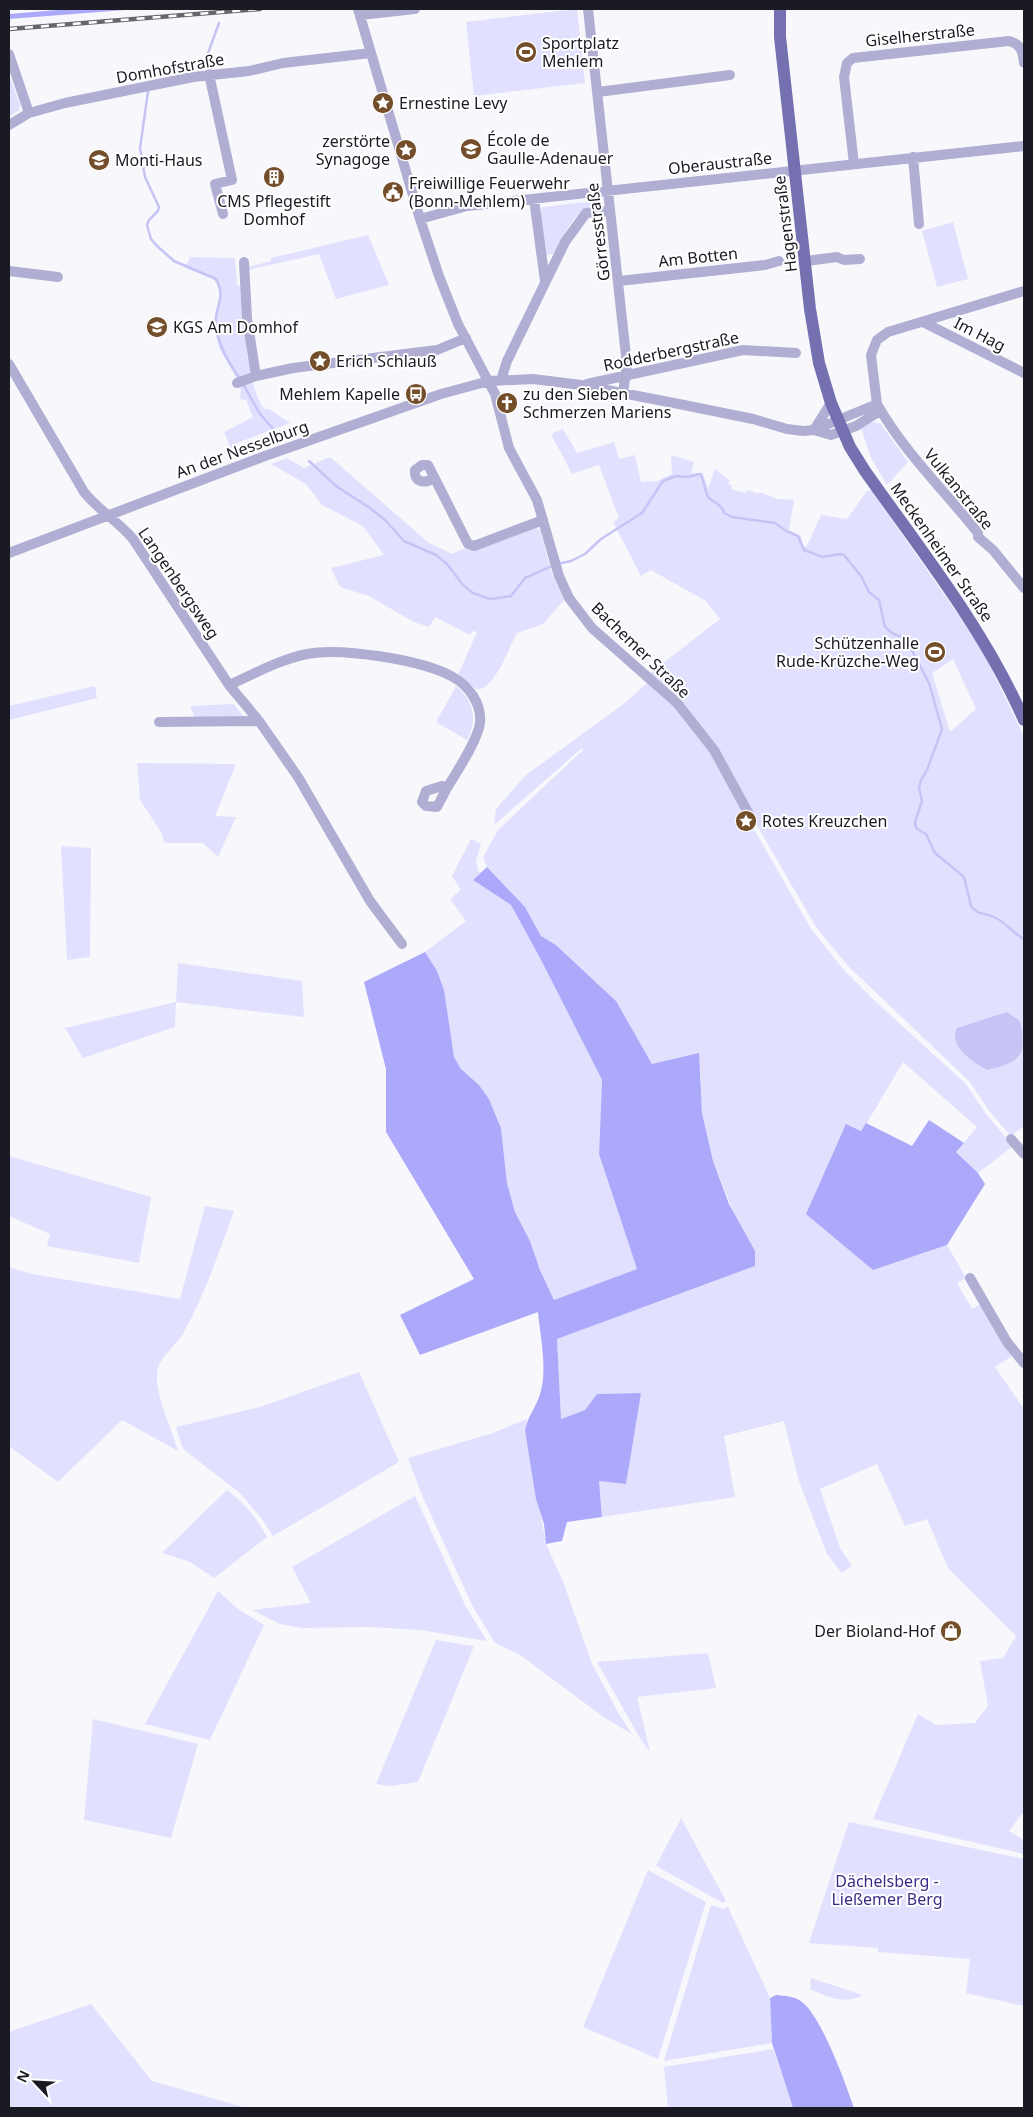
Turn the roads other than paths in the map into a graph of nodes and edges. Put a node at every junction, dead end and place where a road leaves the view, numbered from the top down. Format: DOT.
graph roads {
  1 [pos="415,9"];
  2 [pos="588,9"];
  3 [pos="780,9"];
  4 [pos="359,12"];
  5 [pos="371,53"];
  6 [pos="9,54"];
  7 [pos="1024,63"];
  8 [pos="209,74"];
  9 [pos="730,75"];
  10 [pos="598,92"];
  11 [pos="29,113"];
  12 [pos="9,125"];
  13 [pos="1024,146"];
  14 [pos="913,157"];
  15 [pos="854,164"];
  16 [pos="795,170"];
  17 [pos="608,190"];
  18 [pos="534,199"];
  19 [pos="610,211"];
  20 [pos="223,214"];
  21 [pos="420,219"];
  22 [pos="919,224"];
  23 [pos="860,259"];
  24 [pos="779,261"];
  25 [pos="806,261"];
  26 [pos="244,262"];
  27 [pos="9,270"];
  28 [pos="58,277"];
  29 [pos="619,281"];
  30 [pos="546,282"];
  31 [pos="1024,291"];
  32 [pos="923,322"];
  33 [pos="466,338"];
  34 [pos="796,353"];
  35 [pos="9,364"];
  36 [pos="1024,372"];
  37 [pos="11,375"];
  38 [pos="627,376"];
  39 [pos="251,378"];
  40 [pos="501,380"];
  41 [pos="489,381"];
  42 [pos="237,384"];
  43 [pos="581,385"];
  44 [pos="623,393"];
  45 [pos="831,403"];
  46 [pos="876,404"];
  47 [pos="841,427"];
  48 [pos="814,430"];
  49 [pos="434,478"];
  50 [pos="107,515"];
  51 [pos="544,520"];
  52 [pos="9,553"];
  53 [pos="1024,588"];
  54 [pos="230,684"];
  55 [pos="1024,720"];
  56 [pos="259,721"];
  57 [pos="159,722"];
  58 [pos="447,788"];
  59 [pos="751,818"];
  60 [pos="402,944"];
  61 [pos="1011,1139"];
  62 [pos="1024,1154"];
  63 [pos="970,1278"];
  64 [pos="1024,1363"];
  1 -- 4 [label="street"];
  2 -- 10 [label="street, Görresstraße"];
  3 -- 16 [label="main road, Hagenstraße"];
  4 -- 5 [label="street"];
  5 -- 8 [label="street, Domhofstraße"];
  5 -- 21 [label="street"];
  6 -- 11 [label="street"];
  7 -- 15 [label="street, Giselherstraße"];
  8 -- 11 [label="street, Domhofstraße"];
  8 -- 20 [label="street"];
  9 -- 10 [label="street"];
  10 -- 17 [label="street, Görresstraße"];
  11 -- 12 [label="street, Domhofstraße"];
  13 -- 14 [label="street, Oberaustraße"];
  14 -- 15 [label="street, Oberaustraße"];
  14 -- 22 [label="street"];
  15 -- 16 [label="street, Oberaustraße"];
  16 -- 17 [label="street, Oberaustraße"];
  16 -- 25 [label="main road, Hagenstraße"];
  17 -- 18 [label="street, Oberaustraße"];
  17 -- 19 [label="street, Görresstraße"];
  18 -- 21 [label="street, Oberaustraße"];
  18 -- 30 [label="street"];
  19 -- 29 [label="street, Görresstraße"];
  19 -- 30 [label="street"];
  21 -- 33 [label="street"];
  23 -- 25 [label="street"];
  24 -- 29 [label="street, Am Botten"];
  25 -- 45 [label="main road, Hagenstraße"];
  26 -- 39 [label="street"];
  27 -- 28 [label="street"];
  29 -- 38 [label="street, Görresstraße"];
  30 -- 40 [label="street"];
  31 -- 32 [label="street"];
  32 -- 36 [label="street, Im Hag"];
  32 -- 46 [label="street"];
  33 -- 39 [label="street"];
  33 -- 41 [label="street"];
  34 -- 38 [label="street, Rodderbergstraße"];
  35 -- 37 [label="street, Langenbergsweg"];
  37 -- 50 [label="street, Langenbergsweg"];
  38 -- 43 [label="street, Rodderbergstraße"];
  38 -- 44 [label="street, Görresstraße"];
  39 -- 42 [label="street"];
  40 -- 41 [label="street"];
  40 -- 43 [label="street"];
  41 -- 50 [label="street, An der Nesselburg"];
  41 -- 51 [label="street, Bachemer Straße"];
  43 -- 44 [label="street"];
  44 -- 48 [label="street"];
  45 -- 47 [label="main road, Hagenstraße"];
  45 -- 48 [label="street"];
  46 -- 47 [label="street"];
  46 -- 53 [label="street, Vulkanstraße"];
  47 -- 48 [label="street"];
  47 -- 55 [label="main road, Meckenheimer Straße"];
  49 -- 51 [label="street"];
  50 -- 52 [label="street, An der Nesselburg"];
  50 -- 54 [label="street, Langenbergsweg"];
  51 -- 59 [label="street, Bachemer Straße"];
  54 -- 56 [label="street, Langenbergsweg"];
  54 -- 58 [label="street"];
  56 -- 57 [label="street"];
  56 -- 60 [label="street, Langenbergsweg"];
  61 -- 62 [label="street"];
  63 -- 64 [label="street"];
}
